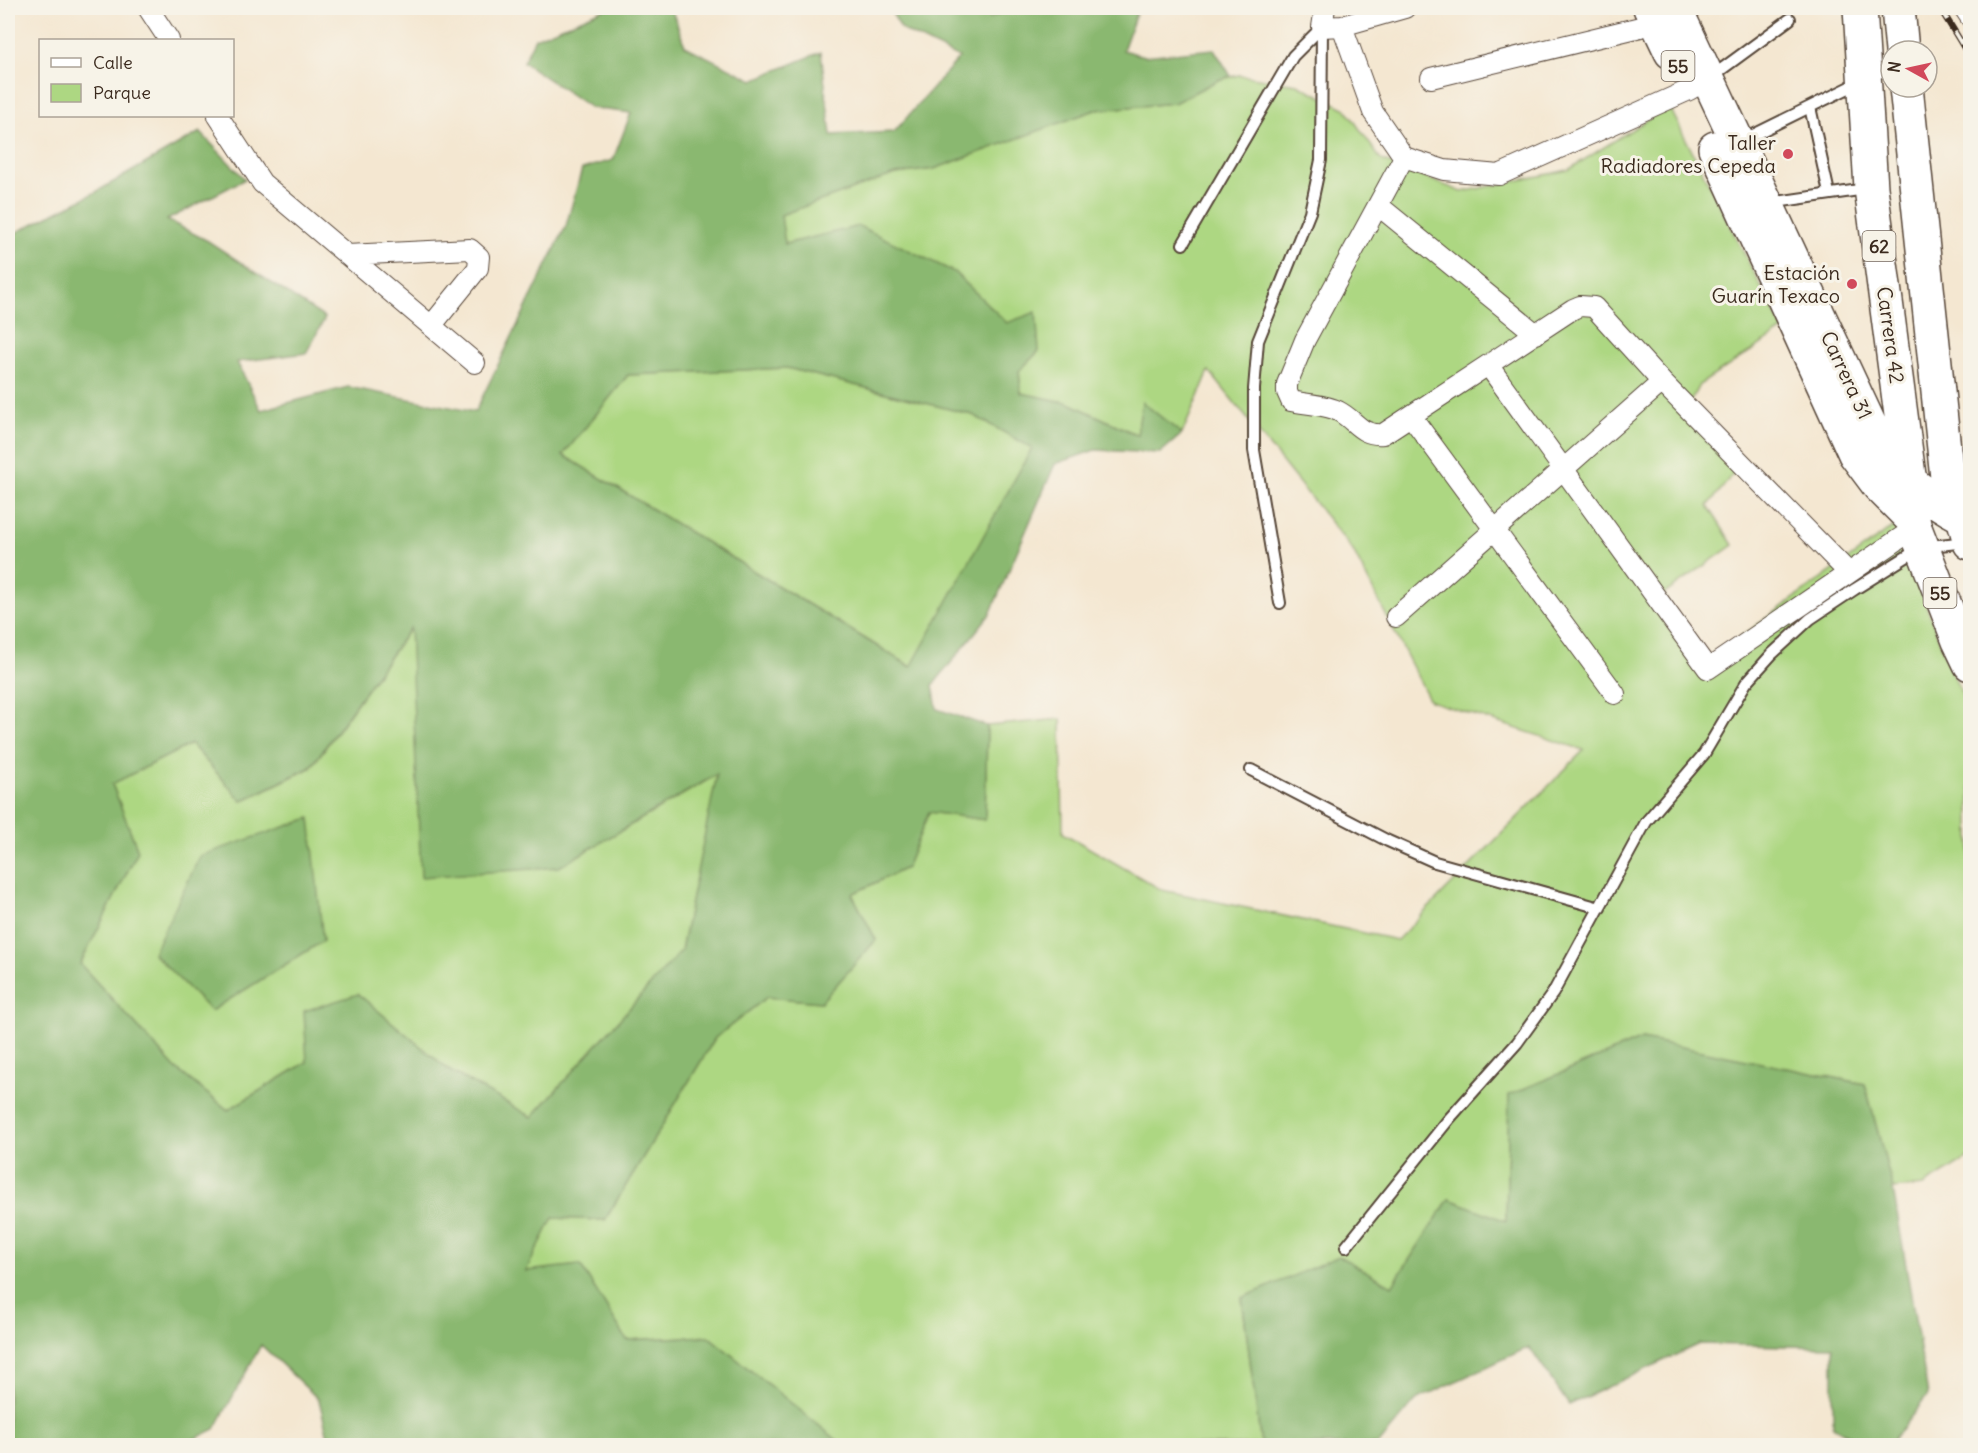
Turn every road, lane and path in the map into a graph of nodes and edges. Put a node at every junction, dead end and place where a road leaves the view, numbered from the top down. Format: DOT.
graph roads {
  1 [pos="147,8"];
  2 [pos="1325,8"];
  3 [pos="1405,8"];
  4 [pos="1860,8"];
  5 [pos="1898,8"];
  6 [pos="1964,8"];
  7 [pos="1661,12"];
  8 [pos="1971,17"];
  9 [pos="1790,19"];
  10 [pos="1342,26"];
  11 [pos="1322,27"];
  12 [pos="168,39"];
  13 [pos="1901,39"];
  14 [pos="1878,73"];
  15 [pos="1431,78"];
  16 [pos="1698,85"];
  17 [pos="1908,99"];
  18 [pos="1810,107"];
  19 [pos="219,117"];
  20 [pos="1721,134"];
  21 [pos="1404,157"];
  22 [pos="1871,188"];
  23 [pos="1829,193"];
  24 [pos="1766,204"];
  25 [pos="1379,206"];
  26 [pos="1183,244"];
  27 [pos="347,255"];
  28 [pos="432,325"];
  29 [pos="1536,334"];
  30 [pos="475,363"];
  31 [pos="1488,365"];
  32 [pos="1662,381"];
  33 [pos="1411,416"];
  34 [pos="1563,470"];
  35 [pos="1959,481"];
  36 [pos="1910,483"];
  37 [pos="1494,530"];
  38 [pos="1916,531"];
  39 [pos="1968,536"];
  40 [pos="1848,573"];
  41 [pos="1280,603"];
  42 [pos="1396,617"];
  43 [pos="1971,664"];
  44 [pos="1615,694"];
  45 [pos="1251,770"];
  46 [pos="1600,908"];
  47 [pos="1346,1247"];
  1 -- 12 [label="street"];
  2 -- 11 [label="street"];
  3 -- 10 [label="street"];
  4 -- 14 [label="highway, Carrera 42 / 62"];
  5 -- 13 [label="highway"];
  6 -- 8 [label="street"];
  7 -- 15 [label="street"];
  7 -- 16 [label="highway, Carrera 31 / 55"];
  9 -- 16 [label="lane"];
  10 -- 11 [label="street"];
  10 -- 21 [label="street"];
  11 -- 26 [label="lane"];
  11 -- 41 [label="lane"];
  14 -- 18 [label="lane"];
  14 -- 22 [label="highway, Carrera 42 / 62"];
  16 -- 20 [label="highway, Carrera 31 / 55"];
  16 -- 21 [label="street"];
  17 -- 35 [label="highway, Carrera 42 / 62"];
  18 -- 20 [label="lane"];
  18 -- 23 [label="lane"];
  19 -- 27 [label="street"];
  20 -- 24 [label="highway, Carrera 31 / 55"];
  20 -- 38 [label="highway, Carrera 31 / 55"];
  21 -- 25 [label="street"];
  22 -- 23 [label="lane"];
  22 -- 36 [label="highway, Carrera 42 / 62"];
  23 -- 24 [label="lane"];
  24 -- 36 [label="highway, Carrera 31 / 55"];
  25 -- 29 [label="street"];
  25 -- 33 [label="street"];
  27 -- 28 [label="street"];
  27 -- 28 [label="street"];
  28 -- 30 [label="street"];
  29 -- 31 [label="street"];
  29 -- 32 [label="street"];
  31 -- 33 [label="street"];
  31 -- 34 [label="street"];
  32 -- 34 [label="street"];
  32 -- 40 [label="street"];
  33 -- 37 [label="street"];
  34 -- 37 [label="street"];
  34 -- 40 [label="street"];
  35 -- 39 [label="highway, Carrera 42 / 62"];
  36 -- 38 [label="highway, Carrera 42 / 62"];
  36 -- 39 [label="highway, Carrera 31 / 55"];
  37 -- 42 [label="street"];
  37 -- 44 [label="street"];
  38 -- 39 [label="lane"];
  38 -- 40 [label="street"];
  38 -- 43 [label="highway, 55"];
  38 -- 46 [label="lane"];
  45 -- 46 [label="lane"];
  46 -- 47 [label="lane"];
}
